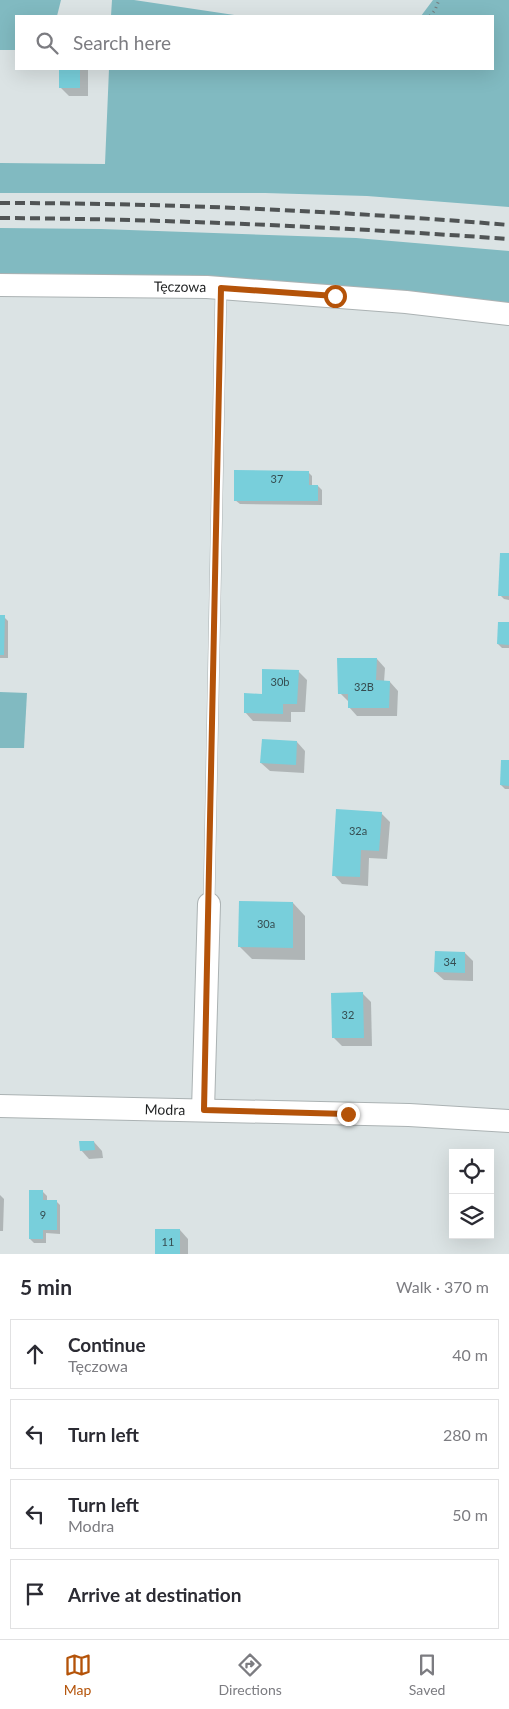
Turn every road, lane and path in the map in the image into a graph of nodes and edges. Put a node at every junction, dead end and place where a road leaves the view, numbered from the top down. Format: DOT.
graph roads {
  1 [pos="439,0"];
  2 [pos="431,15"];
  3 [pos="0,285"];
  4 [pos="221,288"];
  5 [pos="509,314"];
  6 [pos="209,904"];
  7 [pos="0,1106"];
  8 [pos="204,1110"];
  9 [pos="509,1120"];
  1 -- 2 [label="path"];
  3 -- 4 [label="street, Tęczowa"];
  4 -- 5 [label="street, Tęczowa"];
  4 -- 6 [label="lane"];
  6 -- 8 [label="street"];
  7 -- 8 [label="street, Modra"];
  8 -- 9 [label="street, Modra"];
}
